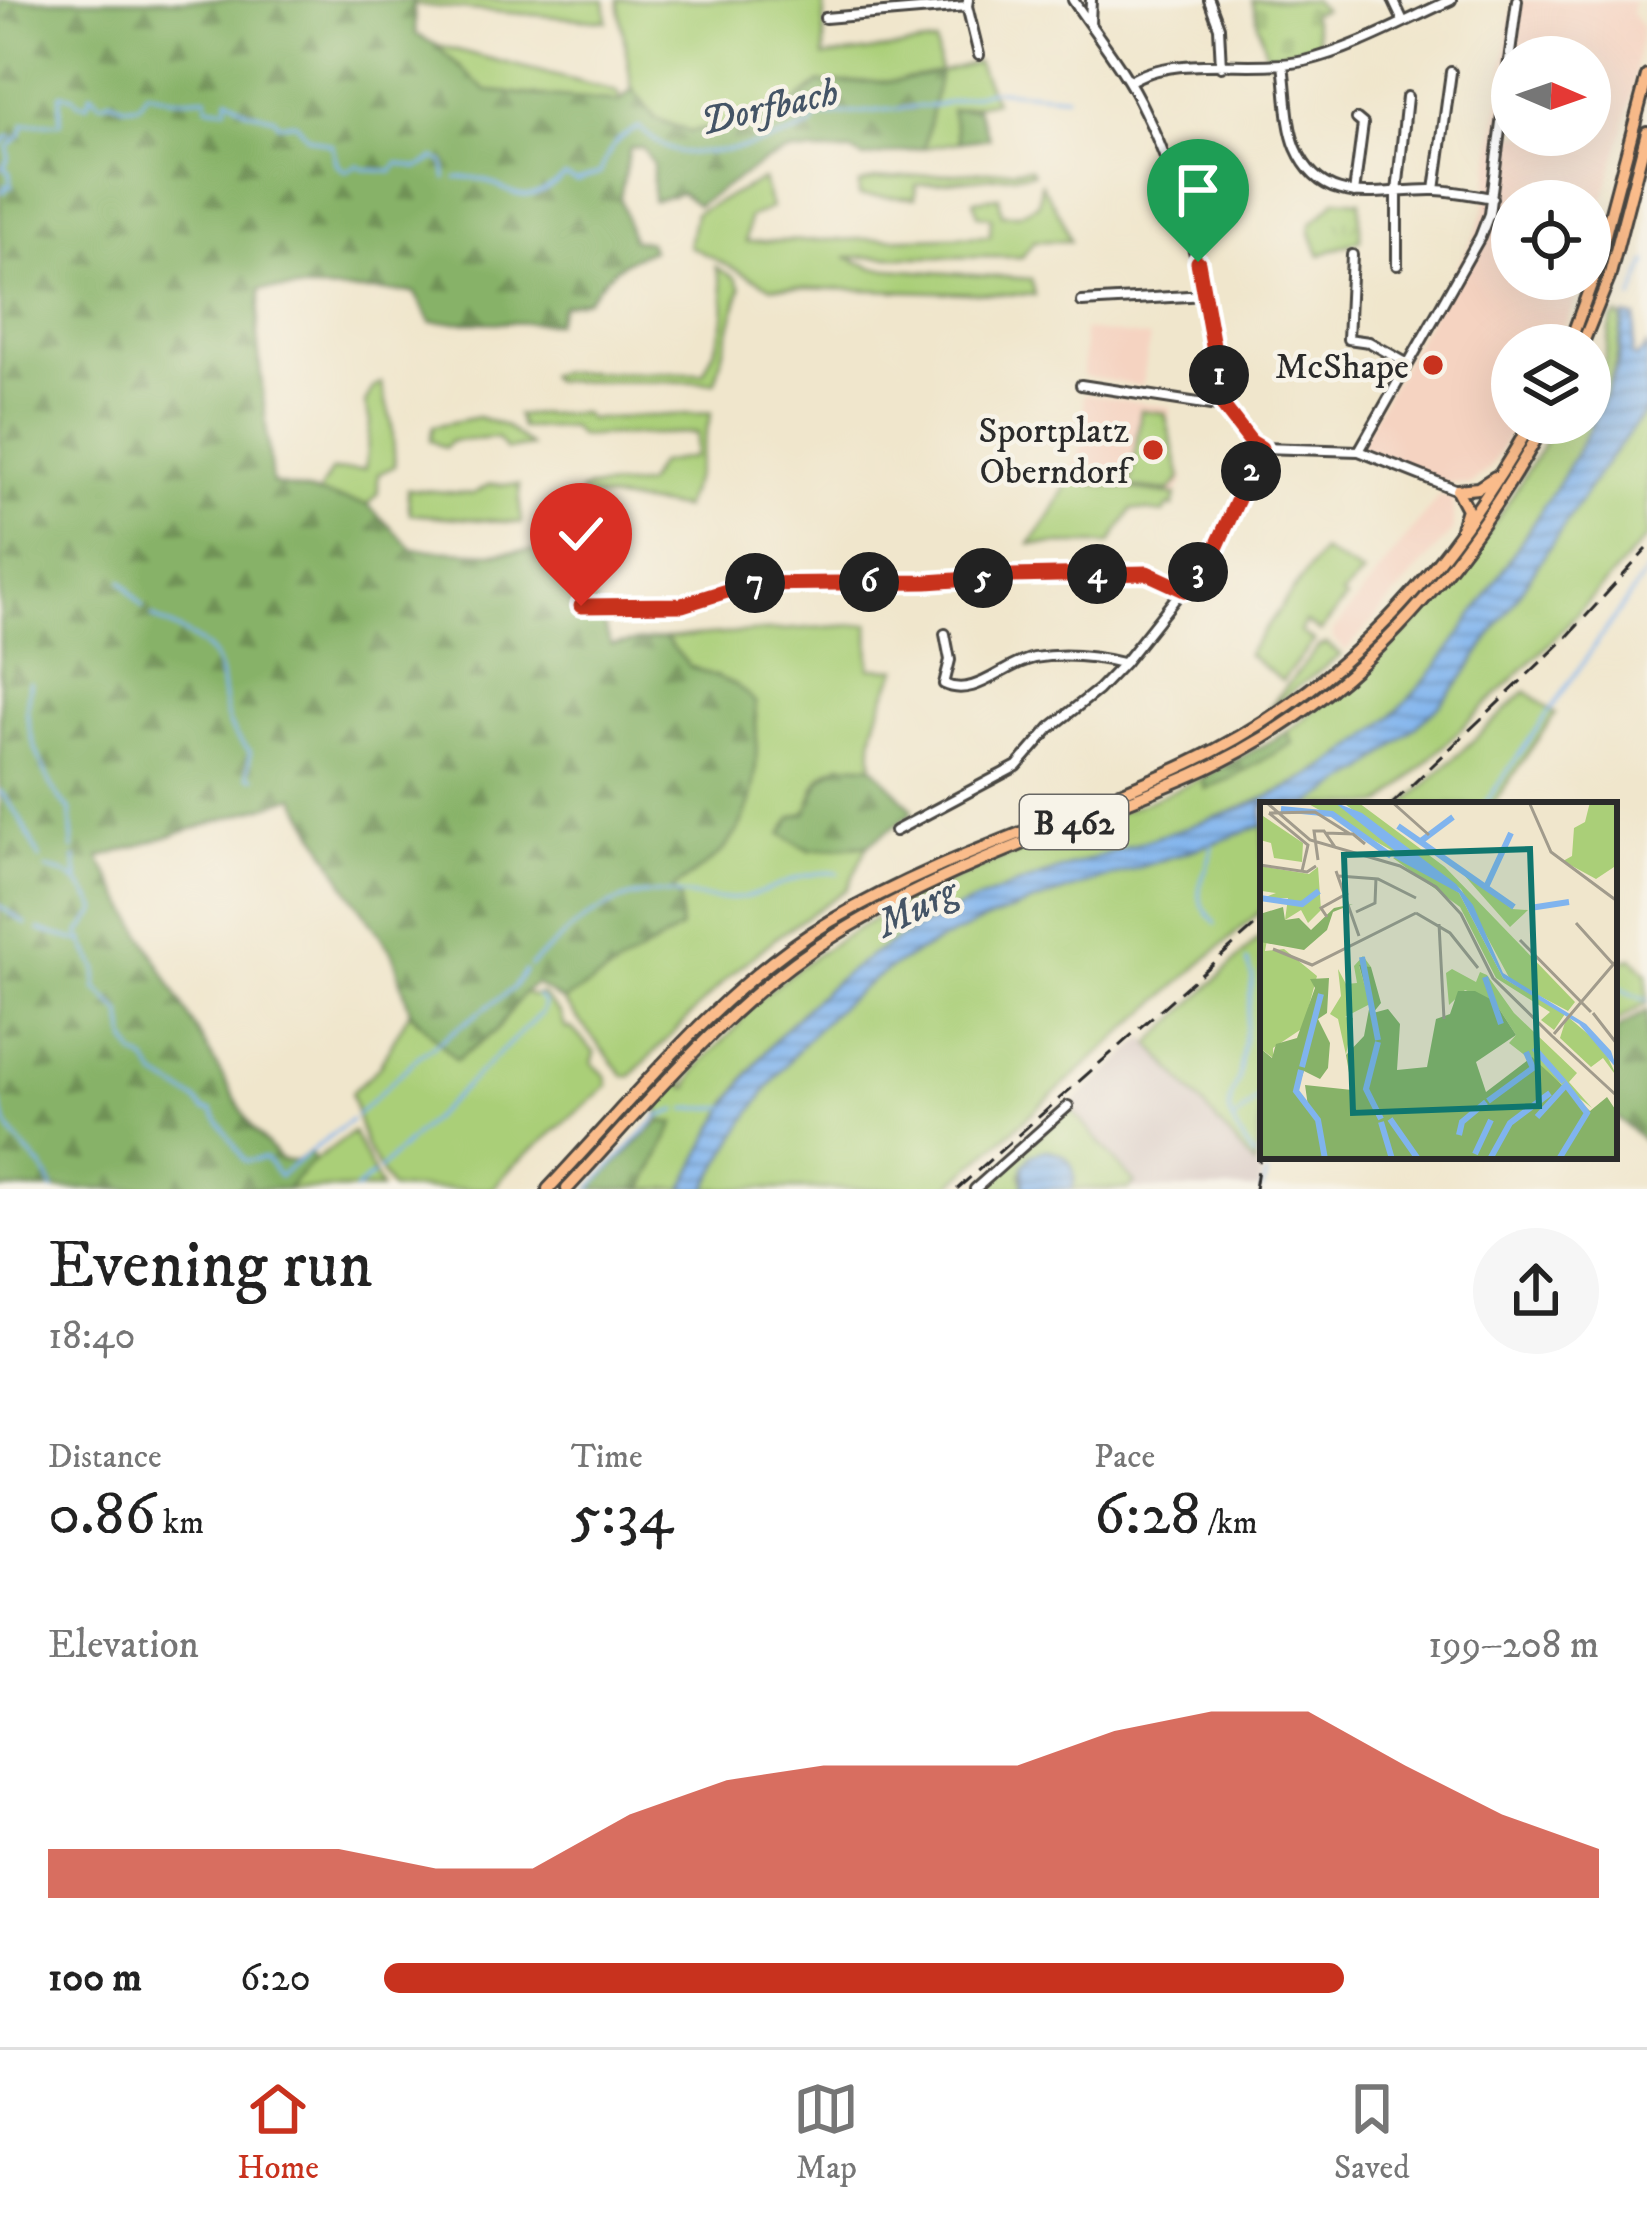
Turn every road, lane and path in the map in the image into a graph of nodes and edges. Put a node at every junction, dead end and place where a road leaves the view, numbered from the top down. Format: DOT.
graph roads {
  1 [pos="1073,0"];
  2 [pos="1091,0"];
  3 [pos="1209,0"];
  4 [pos="1393,0"];
  5 [pos="1451,0"];
  6 [pos="1517,0"];
  7 [pos="967,3"];
  8 [pos="825,18"];
  9 [pos="1403,21"];
  10 [pos="1090,26"];
  11 [pos="979,55"];
  12 [pos="1283,65"];
  13 [pos="1222,67"];
  14 [pos="1451,72"];
  15 [pos="1647,76"];
  16 [pos="1130,82"];
  17 [pos="1407,97"];
  18 [pos="1357,119"];
  19 [pos="1647,132"];
  20 [pos="1494,180"];
  21 [pos="1436,190"];
  22 [pos="1397,192"];
  23 [pos="1354,193"];
  24 [pos="1491,197"];
  25 [pos="1491,200"];
  26 [pos="1352,255"];
  27 [pos="1397,265"];
  28 [pos="1206,295"];
  29 [pos="1082,302"];
  30 [pos="1577,324"];
  31 [pos="1590,324"];
  32 [pos="1408,364"];
  33 [pos="1081,385"];
  34 [pos="1224,407"];
  35 [pos="1520,444"];
  36 [pos="1534,444"];
  37 [pos="1261,448"];
  38 [pos="1359,451"];
  39 [pos="1503,472"];
  40 [pos="1457,490"];
  41 [pos="1462,535"];
  42 [pos="1184,590"];
  43 [pos="581,606"];
  44 [pos="946,634"];
  45 [pos="1124,663"];
  46 [pos="895,832"];
  47 [pos="1069,1106"];
  48 [pos="548,1189"];
  49 [pos="568,1189"];
  50 [pos="975,1189"];
  1 -- 10 [label="street"];
  2 -- 10 [label="street"];
  3 -- 13 [label="street"];
  4 -- 9 [label="street"];
  5 -- 9 [label="street"];
  6 -- 20 [label="street"];
  7 -- 8 [label="street"];
  7 -- 11 [label="street"];
  9 -- 12 [label="street"];
  10 -- 16 [label="street"];
  12 -- 13 [label="street"];
  12 -- 23 [label="street"];
  13 -- 16 [label="street"];
  14 -- 21 [label="street"];
  15 -- 30 [label="highway"];
  16 -- 28 [label="street"];
  17 -- 22 [label="street"];
  18 -- 23 [label="street"];
  19 -- 31 [label="highway"];
  21 -- 22 [label="street"];
  21 -- 24 [label="street"];
  22 -- 23 [label="street"];
  22 -- 27 [label="street"];
  25 -- 32 [label="street"];
  26 -- 32 [label="street"];
  28 -- 29 [label="street"];
  28 -- 34 [label="street"];
  32 -- 38 [label="street"];
  33 -- 34 [label="street"];
  34 -- 37 [label="street"];
  35 -- 39 [label="highway, B 462"];
  36 -- 49 [label="highway, B 462"];
  37 -- 38 [label="street"];
  37 -- 42 [label="street"];
  38 -- 40 [label="street"];
  39 -- 40 [label="highway"];
  39 -- 41 [label="highway, B 462"];
  40 -- 41 [label="highway"];
  41 -- 48 [label="highway, B 462"];
  42 -- 43 [label="street"];
  42 -- 45 [label="street"];
  44 -- 45 [label="street"];
  45 -- 46 [label="street"];
  47 -- 50 [label="street"];
}
